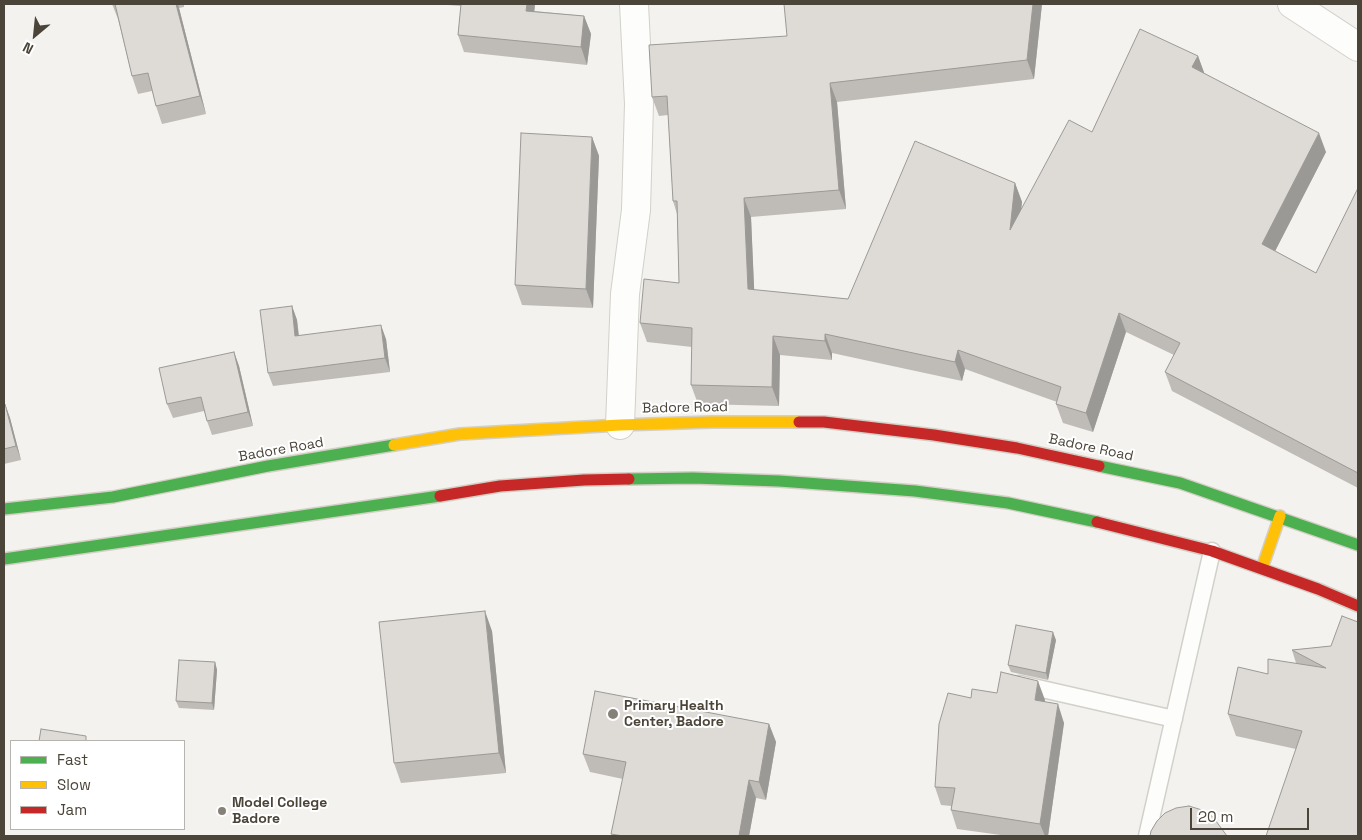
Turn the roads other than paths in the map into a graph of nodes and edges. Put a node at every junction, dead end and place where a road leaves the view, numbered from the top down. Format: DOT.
graph roads {
  1 [pos="634,4"];
  2 [pos="1292,4"];
  3 [pos="1358,46"];
  4 [pos="620,425"];
  5 [pos="4,509"];
  6 [pos="1280,516"];
  7 [pos="1358,545"];
  8 [pos="1212,551"];
  9 [pos="4,559"];
  10 [pos="1262,568"];
  11 [pos="1358,606"];
  12 [pos="1012,682"];
  13 [pos="1174,719"];
  14 [pos="1147,836"];
  1 -- 4 [label="street"];
  2 -- 3 [label="street"];
  4 -- 5 [label="main road, Badore Road"];
  4 -- 6 [label="main road, Badore Road"];
  6 -- 7 [label="main road, Badore Road"];
  6 -- 10 [label="main road"];
  8 -- 9 [label="main road"];
  8 -- 10 [label="main road"];
  8 -- 13 [label="lane"];
  10 -- 11 [label="main road"];
  12 -- 13 [label="lane"];
  13 -- 14 [label="lane"];
}
